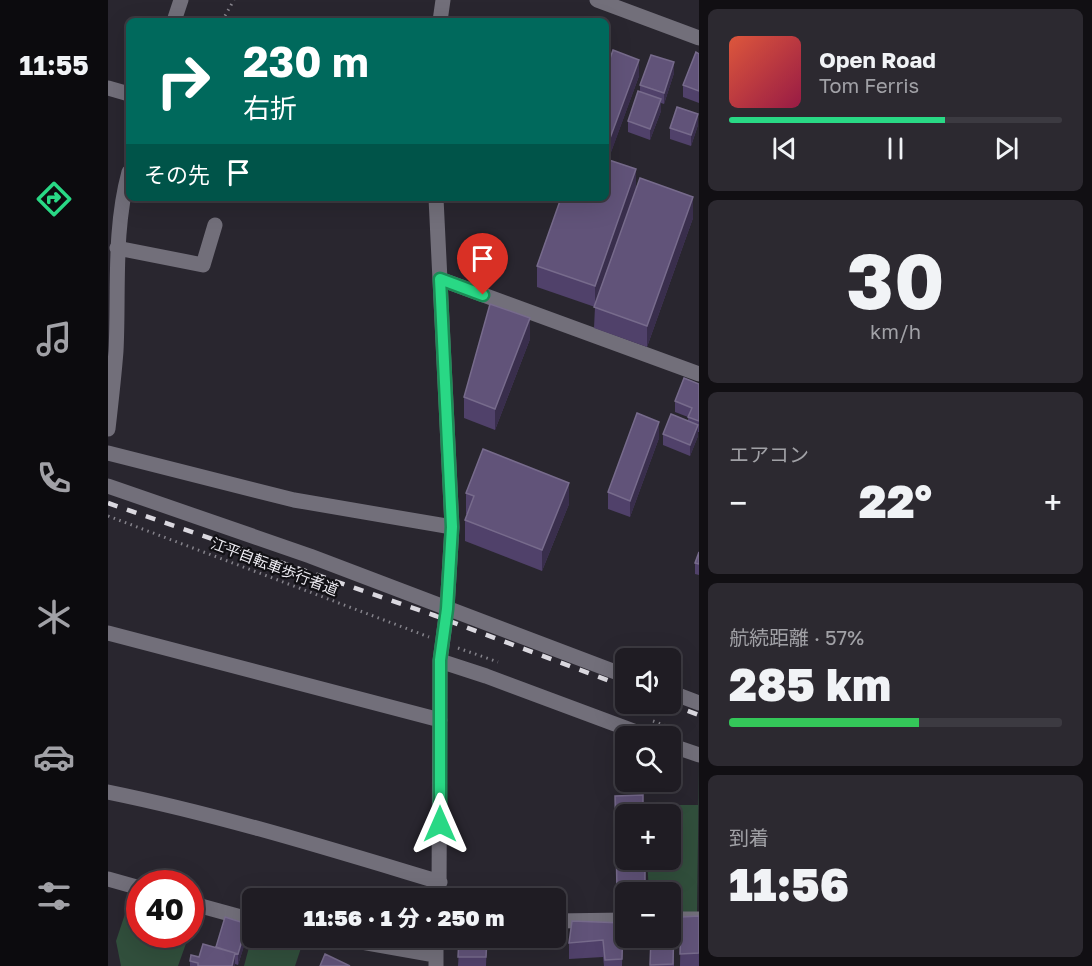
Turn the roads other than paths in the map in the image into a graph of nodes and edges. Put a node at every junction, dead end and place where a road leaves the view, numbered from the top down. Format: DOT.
graph roads {
  1 [pos="181,0"];
  2 [pos="443,0"];
  3 [pos="597,0"];
  4 [pos="175,18"];
  5 [pos="440,18"];
  6 [pos="699,38"];
  7 [pos="108,88"];
  8 [pos="126,93"];
  9 [pos="126,183"];
  10 [pos="436,201"];
  11 [pos="215,225"];
  12 [pos="117,248"];
  13 [pos="440,279"];
  14 [pos="699,374"];
  15 [pos="108,429"];
  16 [pos="108,453"];
  17 [pos="108,486"];
  18 [pos="452,527"];
  19 [pos="447,609"];
  20 [pos="108,633"];
  21 [pos="440,660"];
  22 [pos="615,672"];
  23 [pos="681,696"];
  24 [pos="699,703"];
  25 [pos="440,720"];
  26 [pos="621,726"];
  27 [pos="681,749"];
  28 [pos="699,755"];
  29 [pos="108,792"];
  30 [pos="108,879"];
  31 [pos="440,882"];
  32 [pos="126,884"];
  33 [pos="440,888"];
  34 [pos="204,907"];
  35 [pos="242,917"];
  36 [pos="681,919"];
  37 [pos="699,919"];
  38 [pos="615,920"];
  39 [pos="566,921"];
  40 [pos="381,948"];
  41 [pos="435,961"];
  1 -- 4 [label="street"];
  2 -- 5 [label="street"];
  3 -- 6 [label="street"];
  7 -- 8 [label="street"];
  9 -- 12 [label="street"];
  10 -- 13 [label="street"];
  11 -- 12 [label="street"];
  12 -- 15 [label="street"];
  13 -- 14 [label="street"];
  13 -- 18 [label="street"];
  16 -- 18 [label="street"];
  17 -- 19 [label="street"];
  18 -- 19 [label="street"];
  19 -- 21 [label="street"];
  19 -- 22 [label="street"];
  20 -- 25 [label="street"];
  21 -- 25 [label="street"];
  21 -- 26 [label="street"];
  23 -- 24 [label="street"];
  25 -- 31 [label="street"];
  27 -- 28 [label="street"];
  29 -- 31 [label="street"];
  30 -- 32 [label="street"];
  31 -- 33 [label="street"];
  34 -- 35 [label="street"];
  36 -- 37 [label="street"];
  38 -- 39 [label="street"];
  40 -- 41 [label="street"];
}
